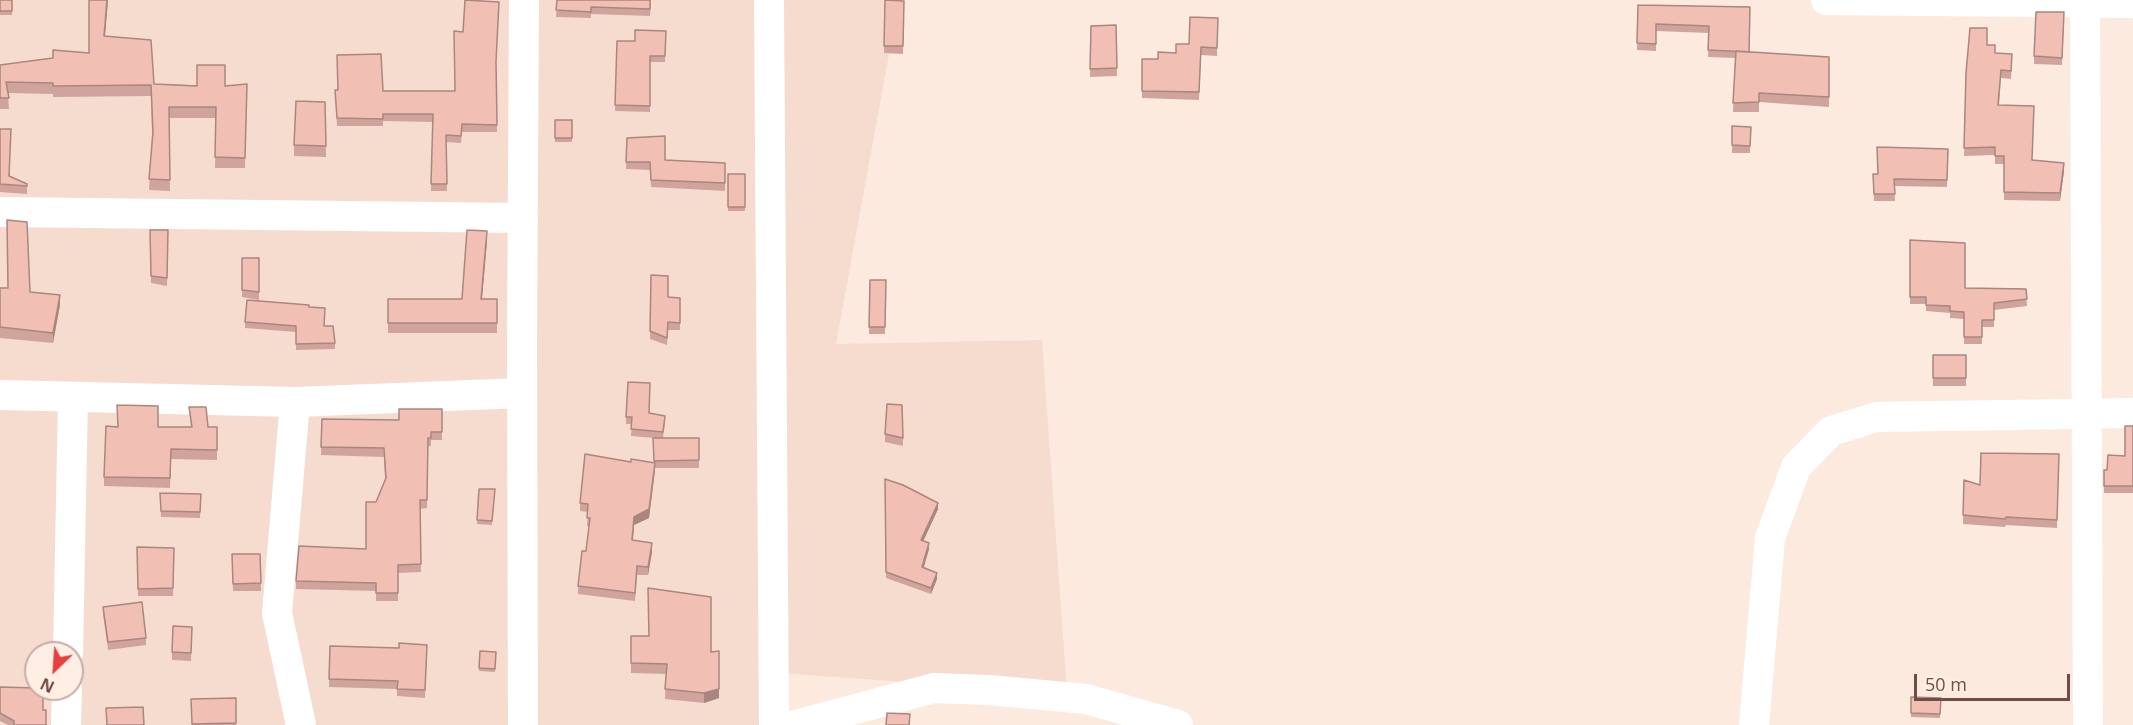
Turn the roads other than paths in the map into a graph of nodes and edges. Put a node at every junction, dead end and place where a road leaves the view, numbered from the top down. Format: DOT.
graph roads {
  1 [pos="524,0"];
  2 [pos="769,0"];
  3 [pos="1826,0"];
  4 [pos="2133,3"];
  5 [pos="2085,4"];
  6 [pos="0,212"];
  7 [pos="523,218"];
  8 [pos="522,393"];
  9 [pos="0,395"];
  10 [pos="73,397"];
  11 [pos="295,402"];
  12 [pos="2087,412"];
  13 [pos="2133,413"];
  14 [pos="68,641"];
  15 [pos="67,701"];
  16 [pos="66,725"];
  17 [pos="301,725"];
  18 [pos="523,725"];
  19 [pos="774,725"];
  20 [pos="796,725"];
  21 [pos="1178,725"];
  22 [pos="1754,725"];
  23 [pos="2088,725"];
  1 -- 7 [label="street"];
  2 -- 19 [label="street"];
  3 -- 5 [label="street"];
  4 -- 5 [label="street"];
  5 -- 12 [label="street"];
  6 -- 7 [label="street"];
  7 -- 8 [label="street"];
  8 -- 11 [label="street"];
  8 -- 18 [label="street"];
  9 -- 10 [label="street"];
  10 -- 11 [label="street"];
  10 -- 14 [label="street"];
  11 -- 17 [label="street"];
  12 -- 13 [label="street"];
  12 -- 22 [label="street"];
  12 -- 23 [label="street"];
  15 -- 16 [label="street"];
  20 -- 21 [label="street"];
}
